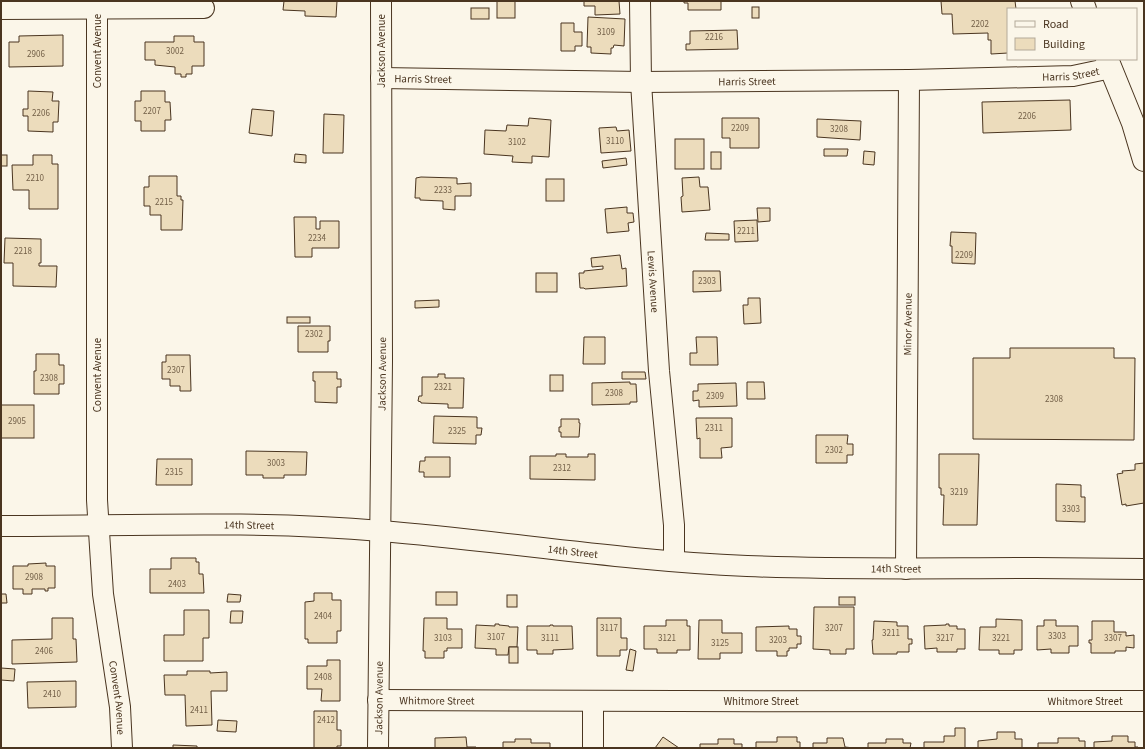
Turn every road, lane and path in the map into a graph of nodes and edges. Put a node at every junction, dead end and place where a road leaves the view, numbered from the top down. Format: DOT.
graph roads {
  1 [pos="381,1"];
  2 [pos="640,1"];
  3 [pos="97,5"];
  4 [pos="204,8"];
  5 [pos="1,10"];
  6 [pos="1109,64"];
  7 [pos="381,78"];
  8 [pos="909,80"];
  9 [pos="640,82"];
  10 [pos="1144,160"];
  11 [pos="99,525"];
  12 [pos="1,526"];
  13 [pos="379,531"];
  14 [pos="674,561"];
  15 [pos="906,569"];
  16 [pos="1144,570"];
  17 [pos="378,700"];
  18 [pos="1144,701"];
  19 [pos="593,702"];
  20 [pos="122,748"];
  21 [pos="378,748"];
  22 [pos="593,748"];
  1 -- 7 [label="street, Jackson Avenue"];
  2 -- 9 [label="street, Lewis Avenue"];
  3 -- 4 [label="street"];
  3 -- 5 [label="street"];
  3 -- 11 [label="street, Convent Avenue"];
  6 -- 8 [label="street, Harris Street"];
  6 -- 10 [label="main road"];
  7 -- 9 [label="street, Harris Street"];
  7 -- 13 [label="street, Jackson Avenue"];
  8 -- 9 [label="street, Harris Street"];
  8 -- 15 [label="street, Minor Avenue"];
  9 -- 14 [label="street, Lewis Avenue"];
  11 -- 12 [label="street, 14th Street"];
  11 -- 13 [label="street, 14th Street"];
  11 -- 20 [label="street, Convent Avenue"];
  13 -- 14 [label="street, 14th Street"];
  13 -- 17 [label="street, Jackson Avenue"];
  14 -- 15 [label="street, 14th Street"];
  15 -- 16 [label="street, 14th Street"];
  17 -- 19 [label="street, Whitmore Street"];
  17 -- 21 [label="street, Jackson Avenue"];
  18 -- 19 [label="street, Whitmore Street"];
  19 -- 22 [label="street"];
}
